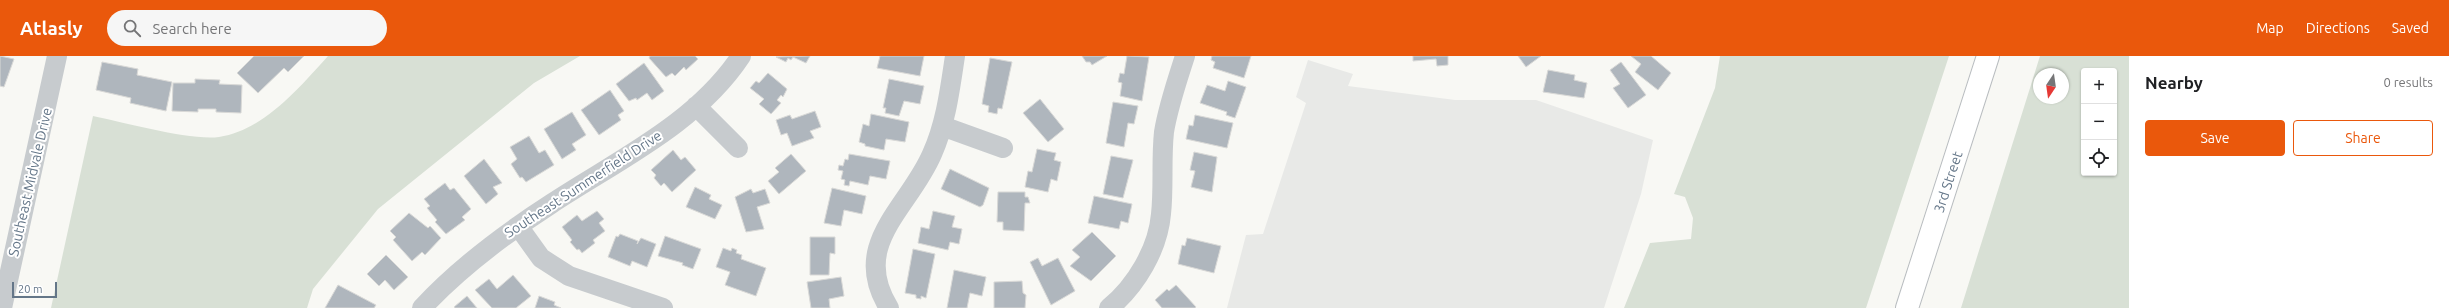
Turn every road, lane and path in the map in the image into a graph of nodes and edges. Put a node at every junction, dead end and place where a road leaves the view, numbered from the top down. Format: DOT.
graph roads {
  1 [pos="57,56"];
  2 [pos="740,56"];
  3 [pos="955,56"];
  4 [pos="1185,56"];
  5 [pos="1988,56"];
  6 [pos="696,106"];
  7 [pos="942,126"];
  8 [pos="738,148"];
  9 [pos="1003,148"];
  10 [pos="518,226"];
  11 [pos="2,308"];
  12 [pos="422,308"];
  13 [pos="663,308"];
  14 [pos="889,308"];
  15 [pos="1109,308"];
  16 [pos="1907,308"];
  1 -- 11 [label="street, Southeast Midvale Drive"];
  2 -- 6 [label="street, Southeast Summerfield Drive"];
  3 -- 7 [label="street"];
  4 -- 15 [label="street"];
  5 -- 16 [label="highway, 3rd Street"];
  6 -- 8 [label="street"];
  6 -- 10 [label="street, Southeast Summerfield Drive"];
  7 -- 9 [label="street"];
  7 -- 14 [label="street"];
  10 -- 12 [label="street, Southeast Summerfield Drive"];
  10 -- 13 [label="street"];
}
